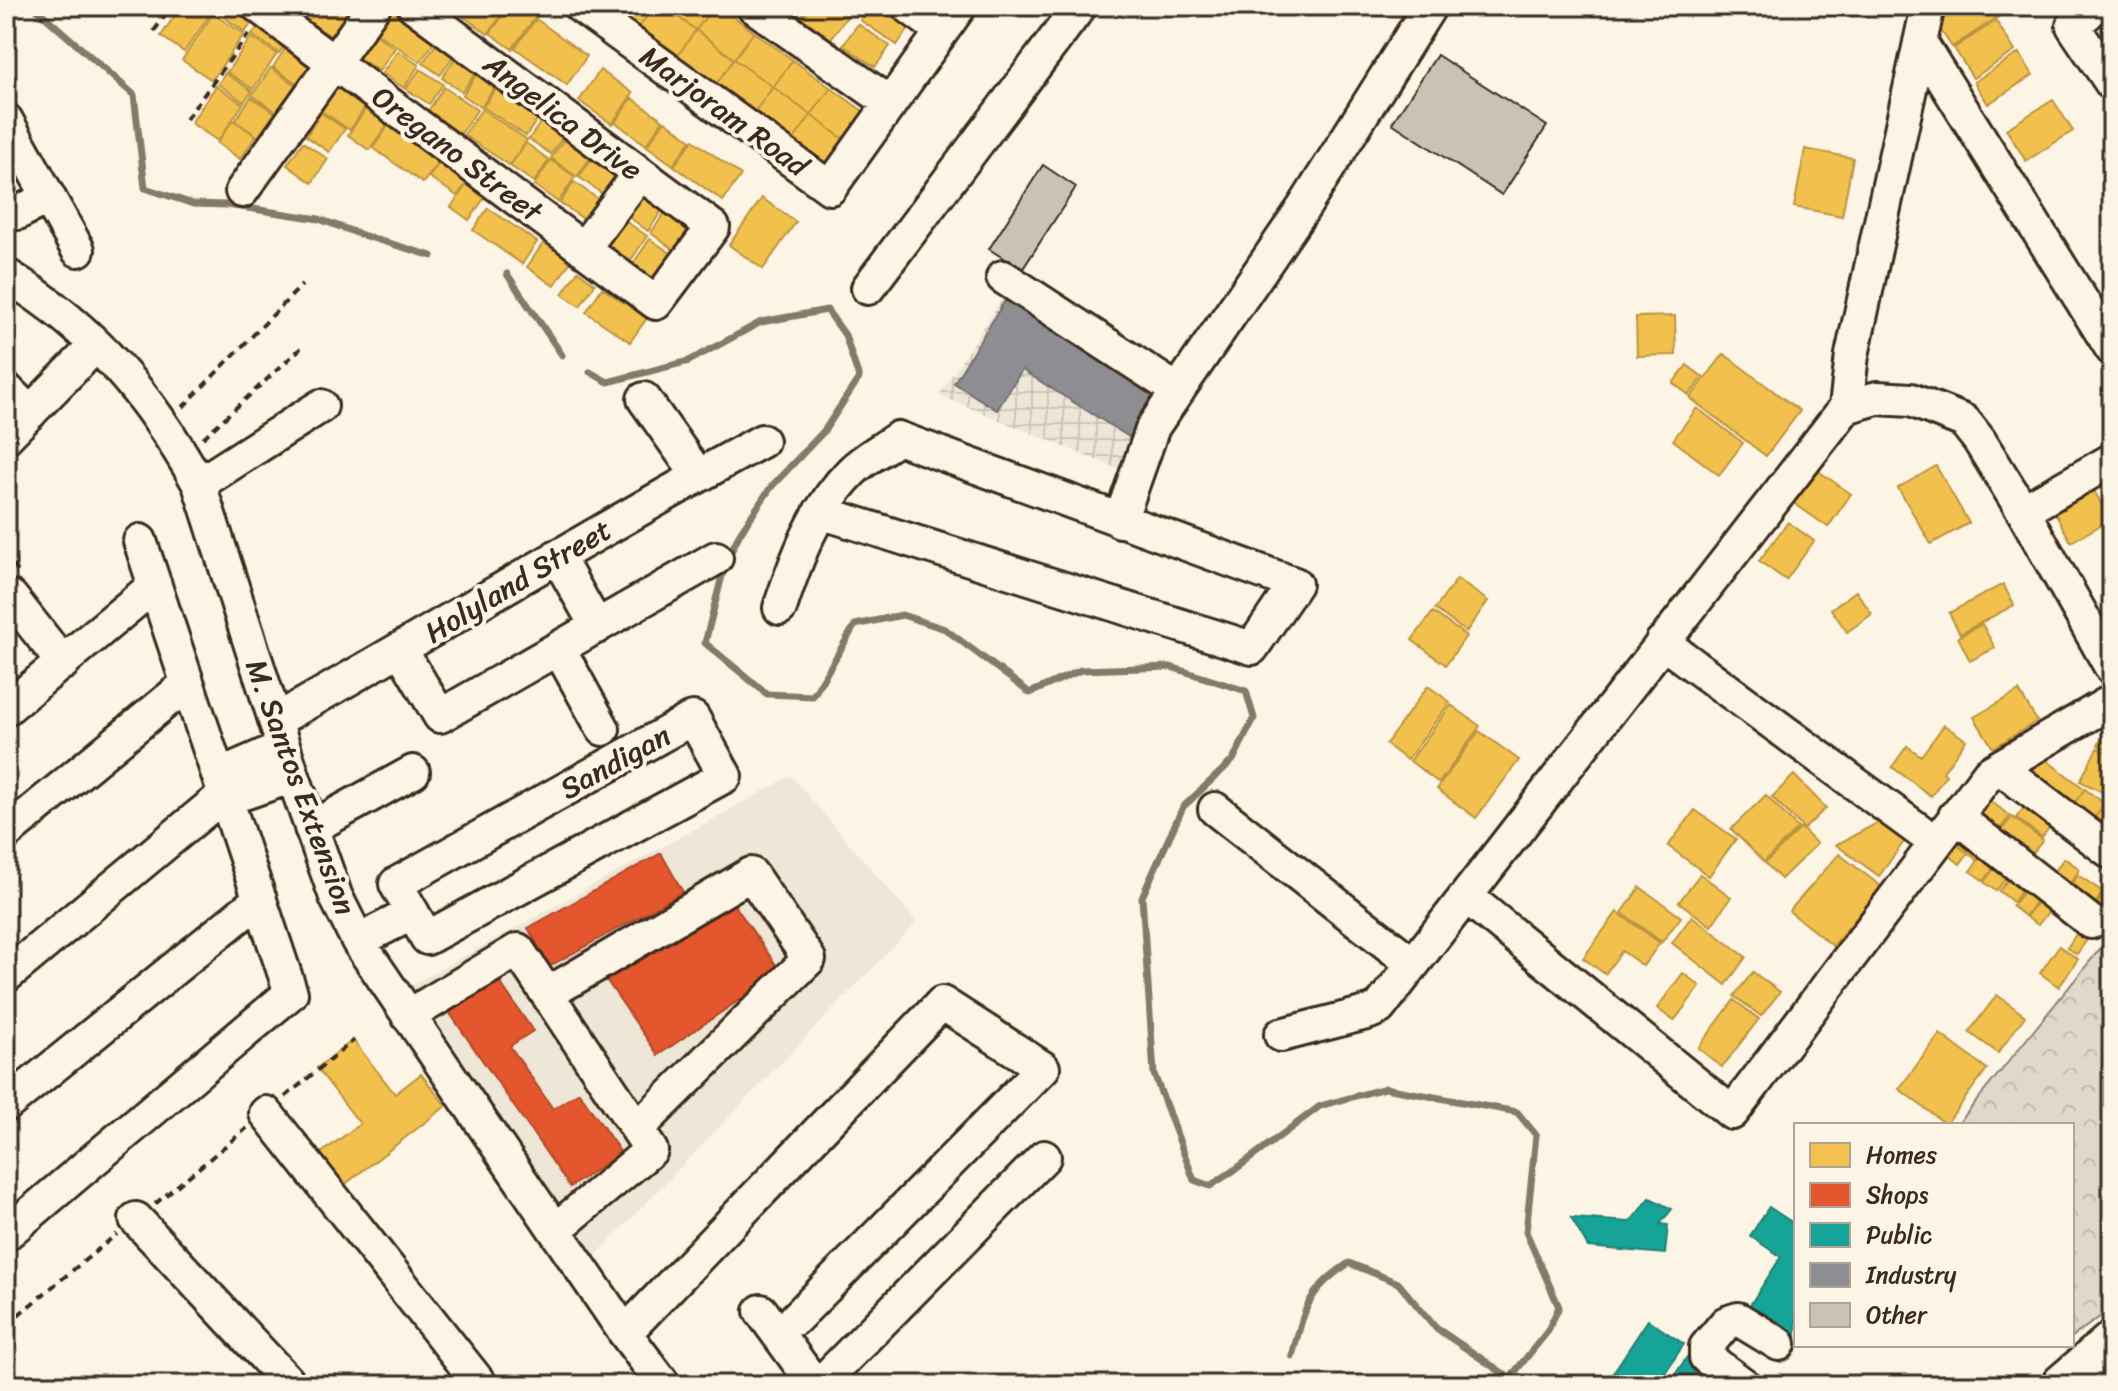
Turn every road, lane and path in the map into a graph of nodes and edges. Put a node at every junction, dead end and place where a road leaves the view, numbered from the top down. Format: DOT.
graph roads {
  1 [pos="172,6"];
  2 [pos="374,6"];
  3 [pos="414,6"];
  4 [pos="580,6"];
  5 [pos="753,6"];
  6 [pos="908,6"];
  7 [pos="1080,6"];
  8 [pos="1430,6"];
  9 [pos="1928,6"];
  10 [pos="2096,6"];
  11 [pos="262,8"];
  12 [pos="951,18"];
  13 [pos="154,31"];
  14 [pos="1920,42"];
  15 [pos="334,62"];
  16 [pos="2112,84"];
  17 [pos="890,103"];
  18 [pos="186,119"];
  19 [pos="6,120"];
  20 [pos="639,174"];
  21 [pos="242,191"];
  22 [pos="48,197"];
  23 [pos="6,212"];
  24 [pos="583,249"];
  25 [pos="78,250"];
  26 [pos="6,275"];
  27 [pos="1003,277"];
  28 [pos="302,285"];
  29 [pos="868,288"];
  30 [pos="656,303"];
  31 [pos="96,345"];
  32 [pos="301,348"];
  33 [pos="2112,349"];
  34 [pos="6,389"];
  35 [pos="1178,391"];
  36 [pos="644,399"];
  37 [pos="321,406"];
  38 [pos="1846,407"];
  39 [pos="30,413"];
  40 [pos="165,426"];
  41 [pos="6,437"];
  42 [pos="762,441"];
  43 [pos="183,456"];
  44 [pos="2112,460"];
  45 [pos="698,475"];
  46 [pos="199,484"];
  47 [pos="2023,511"];
  48 [pos="820,512"];
  49 [pos="1120,521"];
  50 [pos="140,541"];
  51 [pos="6,553"];
  52 [pos="557,556"];
  53 [pos="716,558"];
  54 [pos="155,585"];
  55 [pos="17,589"];
  56 [pos="780,608"];
  57 [pos="597,627"];
  58 [pos="1662,642"];
  59 [pos="559,649"];
  60 [pos="401,650"];
  61 [pos="63,663"];
  62 [pos="2112,669"];
  63 [pos="187,684"];
  64 [pos="2112,701"];
  65 [pos="6,709"];
  66 [pos="603,729"];
  67 [pos="284,748"];
  68 [pos="1999,767"];
  69 [pos="413,772"];
  70 [pos="225,794"];
  71 [pos="1215,809"];
  72 [pos="1955,816"];
  73 [pos="311,828"];
  74 [pos="6,833"];
  75 [pos="1935,842"];
  76 [pos="2112,853"];
  77 [pos="1467,897"];
  78 [pos="260,899"];
  79 [pos="413,913"];
  80 [pos="2091,922"];
  81 [pos="358,941"];
  82 [pos="1413,964"];
  83 [pos="6,976"];
  84 [pos="547,994"];
  85 [pos="408,1016"];
  86 [pos="1281,1035"];
  87 [pos="354,1040"];
  88 [pos="6,1105"];
  89 [pos="266,1113"];
  90 [pos="638,1128"];
  91 [pos="1044,1157"];
  92 [pos="136,1219"];
  93 [pos="555,1230"];
  94 [pos="6,1234"];
  95 [pos="761,1311"];
  96 [pos="795,1319"];
  97 [pos="7,1324"];
  98 [pos="625,1333"];
  99 [pos="2112,1342"];
  100 [pos="1779,1344"];
  101 [pos="2077,1380"];
  102 [pos="291,1385"];
  103 [pos="481,1385"];
  104 [pos="664,1385"];
  105 [pos="817,1385"];
  106 [pos="1744,1385"];
  1 -- 13 [label="path"];
  2 -- 15 [label="street"];
  3 -- 20 [label="street, Angelica Drive"];
  4 -- 17 [label="street, Marjoram Road"];
  5 -- 17 [label="street"];
  6 -- 12 [label="street"];
  7 -- 29 [label="street"];
  8 -- 35 [label="street"];
  9 -- 14 [label="street"];
  10 -- 16 [label="street"];
  11 -- 15 [label="street, Oregano Street"];
  11 -- 18 [label="path"];
  12 -- 17 [label="street"];
  14 -- 33 [label="street"];
  14 -- 38 [label="street"];
  15 -- 21 [label="street"];
  15 -- 24 [label="street, Oregano Street"];
  19 -- 22 [label="street"];
  20 -- 24 [label="street"];
  20 -- 30 [label="street, Angelica Drive"];
  22 -- 23 [label="street"];
  22 -- 25 [label="street"];
  24 -- 30 [label="street, Oregano Street"];
  26 -- 31 [label="street, M. Santos Extension"];
  27 -- 35 [label="street"];
  28 -- 40 [label="path"];
  31 -- 39 [label="street"];
  31 -- 40 [label="street, M. Santos Extension"];
  32 -- 43 [label="path"];
  34 -- 39 [label="street"];
  35 -- 49 [label="street"];
  36 -- 45 [label="street"];
  37 -- 46 [label="street"];
  38 -- 47 [label="street"];
  38 -- 58 [label="street"];
  39 -- 41 [label="street"];
  40 -- 43 [label="street, M. Santos Extension"];
  42 -- 45 [label="street, Holyland Street"];
  43 -- 46 [label="street, M. Santos Extension"];
  44 -- 47 [label="street"];
  45 -- 52 [label="street, Holyland Street"];
  46 -- 67 [label="street, M. Santos Extension"];
  47 -- 62 [label="street"];
  48 -- 49 [label="street"];
  48 -- 49 [label="street"];
  48 -- 56 [label="street"];
  50 -- 54 [label="street"];
  51 -- 55 [label="path"];
  52 -- 57 [label="street"];
  52 -- 60 [label="street, Holyland Street"];
  53 -- 57 [label="street"];
  54 -- 61 [label="street"];
  54 -- 63 [label="street"];
  55 -- 61 [label="street"];
  57 -- 59 [label="street"];
  58 -- 75 [label="street"];
  58 -- 77 [label="street"];
  59 -- 60 [label="street"];
  59 -- 66 [label="street"];
  60 -- 67 [label="street, Holyland Street"];
  61 -- 65 [label="street"];
  63 -- 70 [label="street"];
  63 -- 74 [label="street"];
  64 -- 68 [label="street"];
  67 -- 70 [label="street, Holyland Street"];
  67 -- 73 [label="street, M. Santos Extension"];
  68 -- 72 [label="street"];
  68 -- 76 [label="street"];
  69 -- 73 [label="street"];
  70 -- 78 [label="street"];
  70 -- 83 [label="street, Holyland Street"];
  71 -- 82 [label="street"];
  72 -- 75 [label="street"];
  72 -- 80 [label="street"];
  73 -- 81 [label="street, M. Santos Extension"];
  75 -- 77 [label="street"];
  77 -- 82 [label="street"];
  78 -- 88 [label="street"];
  78 -- 94 [label="street"];
  79 -- 79 [label="street, Sandigan"];
  79 -- 81 [label="street"];
  81 -- 85 [label="street, M. Santos Extension"];
  82 -- 86 [label="street"];
  84 -- 85 [label="street"];
  84 -- 90 [label="street"];
  84 -- 90 [label="street"];
  85 -- 93 [label="street, M. Santos Extension"];
  87 -- 89 [label="path"];
  89 -- 92 [label="path"];
  89 -- 103 [label="street"];
  90 -- 93 [label="street"];
  91 -- 105 [label="street"];
  92 -- 97 [label="path"];
  92 -- 102 [label="street"];
  93 -- 98 [label="street, M. Santos Extension"];
  95 -- 105 [label="street"];
  96 -- 98 [label="street"];
  98 -- 104 [label="street, M. Santos Extension"];
  99 -- 101 [label="main road"];
  100 -- 106 [label="street"];
}
